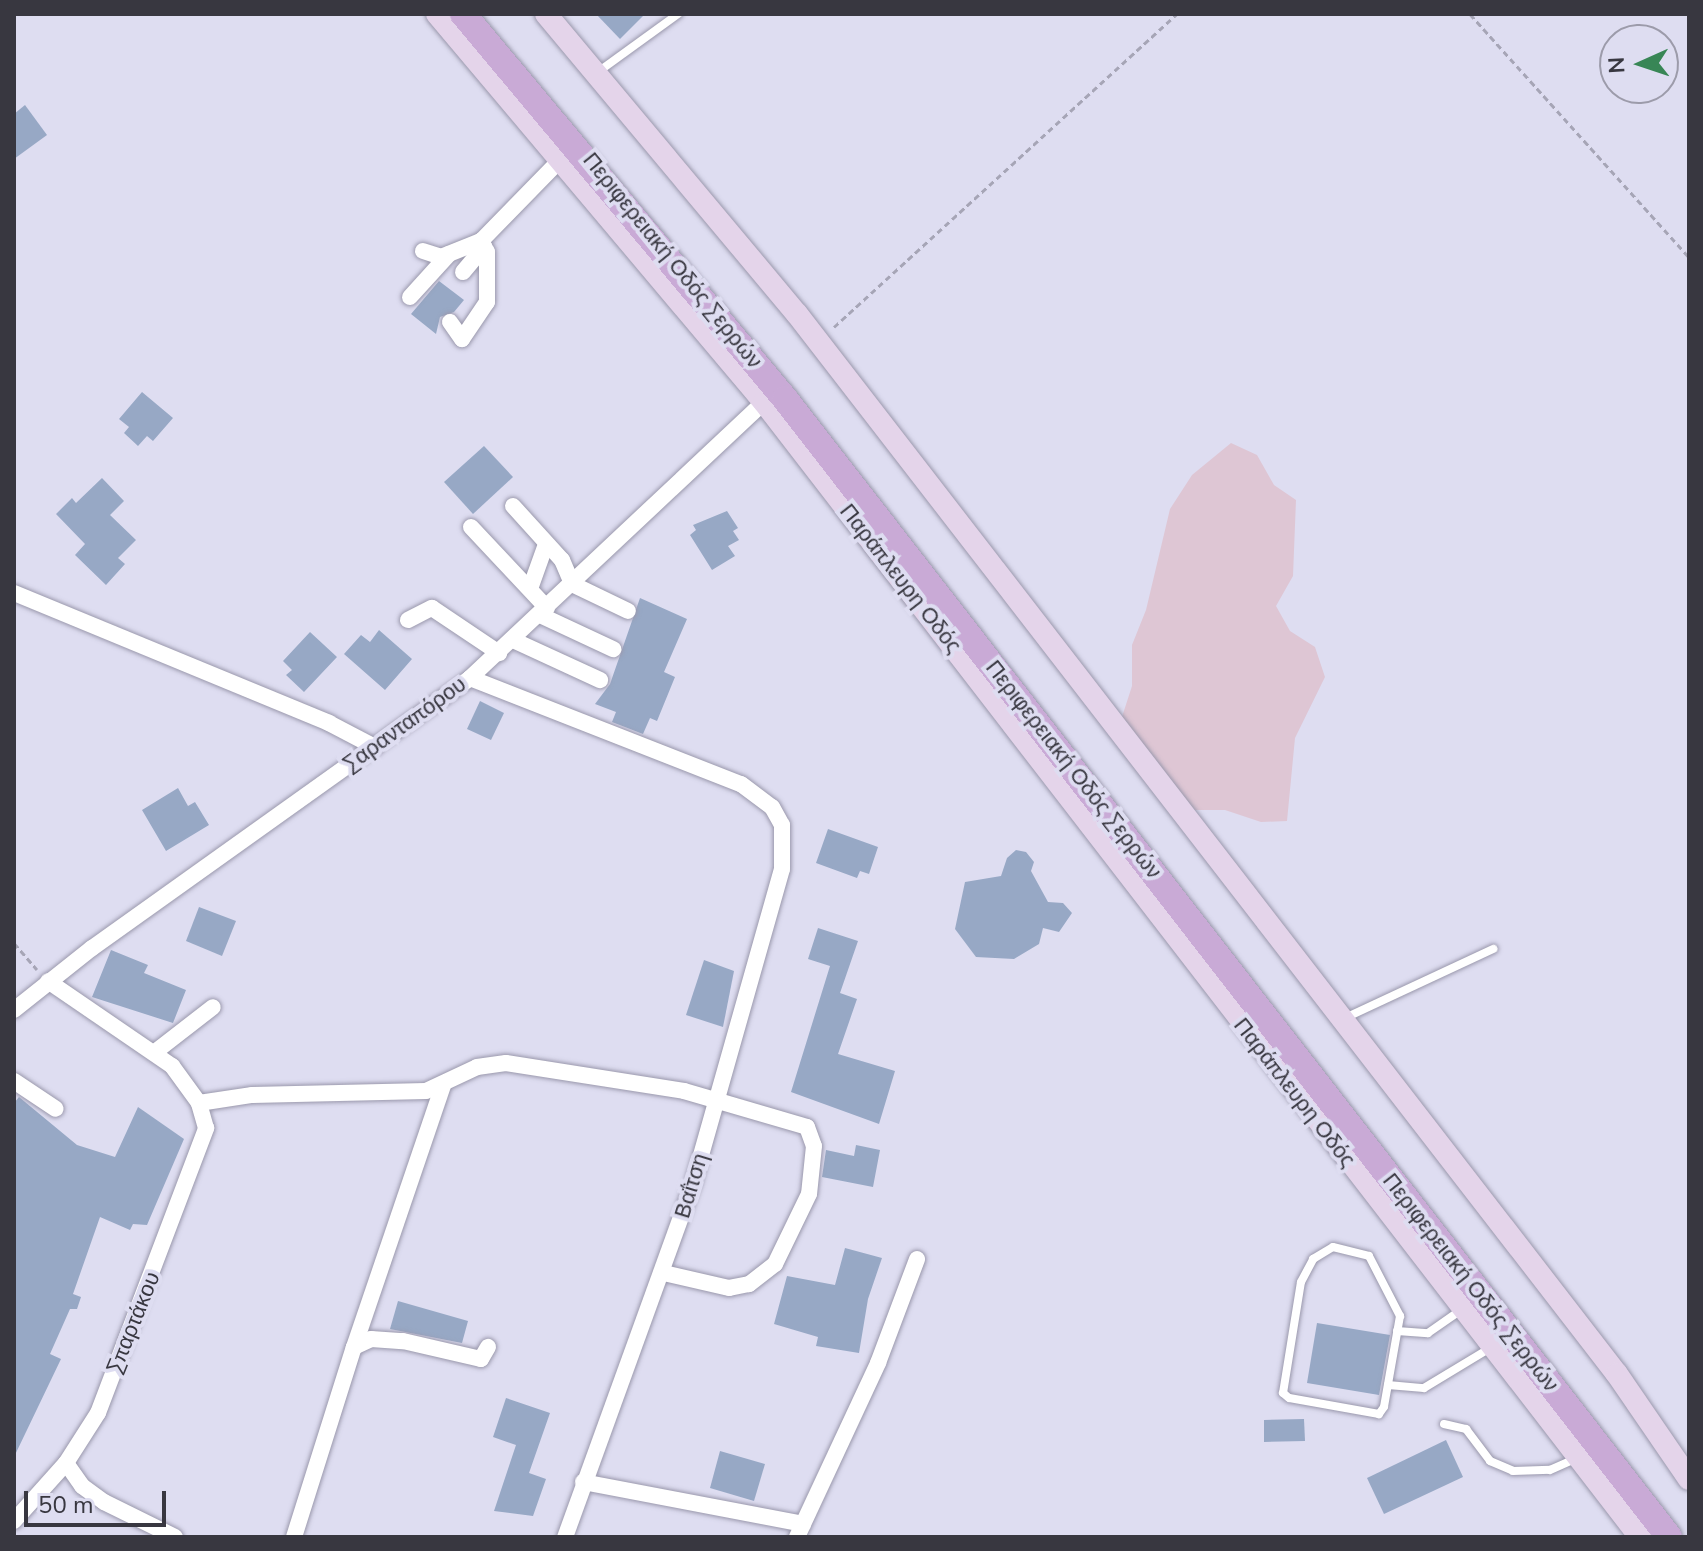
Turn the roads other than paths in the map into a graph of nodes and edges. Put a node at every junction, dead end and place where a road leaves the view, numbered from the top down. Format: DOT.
graph roads {
  1 [pos="437,14"];
  2 [pos="463,14"];
  3 [pos="546,14"];
  4 [pos="678,14"];
  5 [pos="597,73"];
  6 [pos="562,158"];
  7 [pos="482,244"];
  8 [pos="423,251"];
  9 [pos="449,254"];
  10 [pos="463,272"];
  11 [pos="410,297"];
  12 [pos="450,322"];
  13 [pos="764,402"];
  14 [pos="513,506"];
  15 [pos="471,527"];
  16 [pos="546,544"];
  17 [pos="572,584"];
  18 [pos="531,586"];
  19 [pos="14,593"];
  20 [pos="628,611"];
  21 [pos="544,612"];
  22 [pos="408,620"];
  23 [pos="513,640"];
  24 [pos="613,649"];
  25 [pos="499,653"];
  26 [pos="470,678"];
  27 [pos="600,680"];
  28 [pos="375,747"];
  29 [pos="1493,949"];
  30 [pos="48,981"];
  31 [pos="213,1007"];
  32 [pos="14,1010"];
  33 [pos="1342,1019"];
  34 [pos="155,1052"];
  35 [pos="443,1086"];
  36 [pos="18,1089"];
  37 [pos="717,1099"];
  38 [pos="199,1103"];
  39 [pos="56,1109"];
  40 [pos="917,1259"];
  41 [pos="664,1273"];
  42 [pos="1463,1309"];
  43 [pos="1397,1331"];
  44 [pos="354,1347"];
  45 [pos="488,1347"];
  46 [pos="1492,1347"];
  47 [pos="1388,1385"];
  48 [pos="1444,1424"];
  49 [pos="1578,1457"];
  50 [pos="66,1463"];
  51 [pos="1689,1479"];
  52 [pos="583,1482"];
  53 [pos="31,1505"];
  54 [pos="14,1509"];
  55 [pos="14,1521"];
  56 [pos="800,1530"];
  57 [pos="175,1537"];
  58 [pos="294,1537"];
  59 [pos="565,1537"];
  60 [pos="1640,1537"];
  61 [pos="1669,1537"];
  1 -- 6 [label="street, Παράπλευρη Οδός"];
  2 -- 61 [label="main road, Περιφερειακή Οδός Σερρών"];
  3 -- 5 [label="street"];
  4 -- 5 [label="lane"];
  5 -- 33 [label="street"];
  6 -- 7 [label="street"];
  6 -- 13 [label="street, Παράπλευρη Οδός"];
  7 -- 9 [label="street"];
  7 -- 10 [label="street"];
  7 -- 12 [label="street"];
  8 -- 9 [label="street"];
  9 -- 11 [label="street"];
  13 -- 17 [label="street, Σαρανταπόρου"];
  13 -- 42 [label="street, Παράπλευρη Οδός"];
  14 -- 16 [label="street"];
  15 -- 18 [label="street"];
  16 -- 17 [label="street"];
  16 -- 18 [label="street"];
  17 -- 20 [label="street"];
  17 -- 21 [label="street, Σαρανταπόρου"];
  18 -- 21 [label="street"];
  19 -- 28 [label="street"];
  21 -- 23 [label="street, Σαρανταπόρου"];
  21 -- 24 [label="street"];
  22 -- 25 [label="street"];
  23 -- 25 [label="street, Σαρανταπόρου"];
  23 -- 27 [label="street"];
  25 -- 26 [label="street, Σαρανταπόρου"];
  26 -- 28 [label="street, Σαρανταπόρου"];
  26 -- 37 [label="street, Βαΐτση"];
  28 -- 30 [label="street, Σαρανταπόρου"];
  29 -- 33 [label="lane"];
  30 -- 32 [label="street, Σαρανταπόρου"];
  30 -- 34 [label="street"];
  31 -- 34 [label="street"];
  33 -- 51 [label="street"];
  34 -- 38 [label="street"];
  35 -- 37 [label="street"];
  35 -- 38 [label="street"];
  35 -- 44 [label="street"];
  36 -- 39 [label="street"];
  37 -- 41 [label="street, Βαΐτση"];
  37 -- 41 [label="street"];
  38 -- 50 [label="street, Σπαρτάκου"];
  40 -- 56 [label="street"];
  41 -- 52 [label="street, Βαΐτση"];
  42 -- 43 [label="lane"];
  42 -- 46 [label="street, Παράπλευρη Οδός"];
  43 -- 47 [label="lane"];
  43 -- 47 [label="lane"];
  44 -- 45 [label="street"];
  44 -- 58 [label="street"];
  46 -- 47 [label="lane"];
  46 -- 49 [label="street, Παράπλευρη Οδός"];
  48 -- 49 [label="lane"];
  49 -- 60 [label="street, Παράπλευρη Οδός"];
  50 -- 53 [label="street, Σπαρτάκου"];
  50 -- 57 [label="street"];
  52 -- 56 [label="street"];
  52 -- 59 [label="street, Βαΐτση"];
  53 -- 54 [label="street"];
  53 -- 55 [label="street, Σπαρτάκου"];
}
